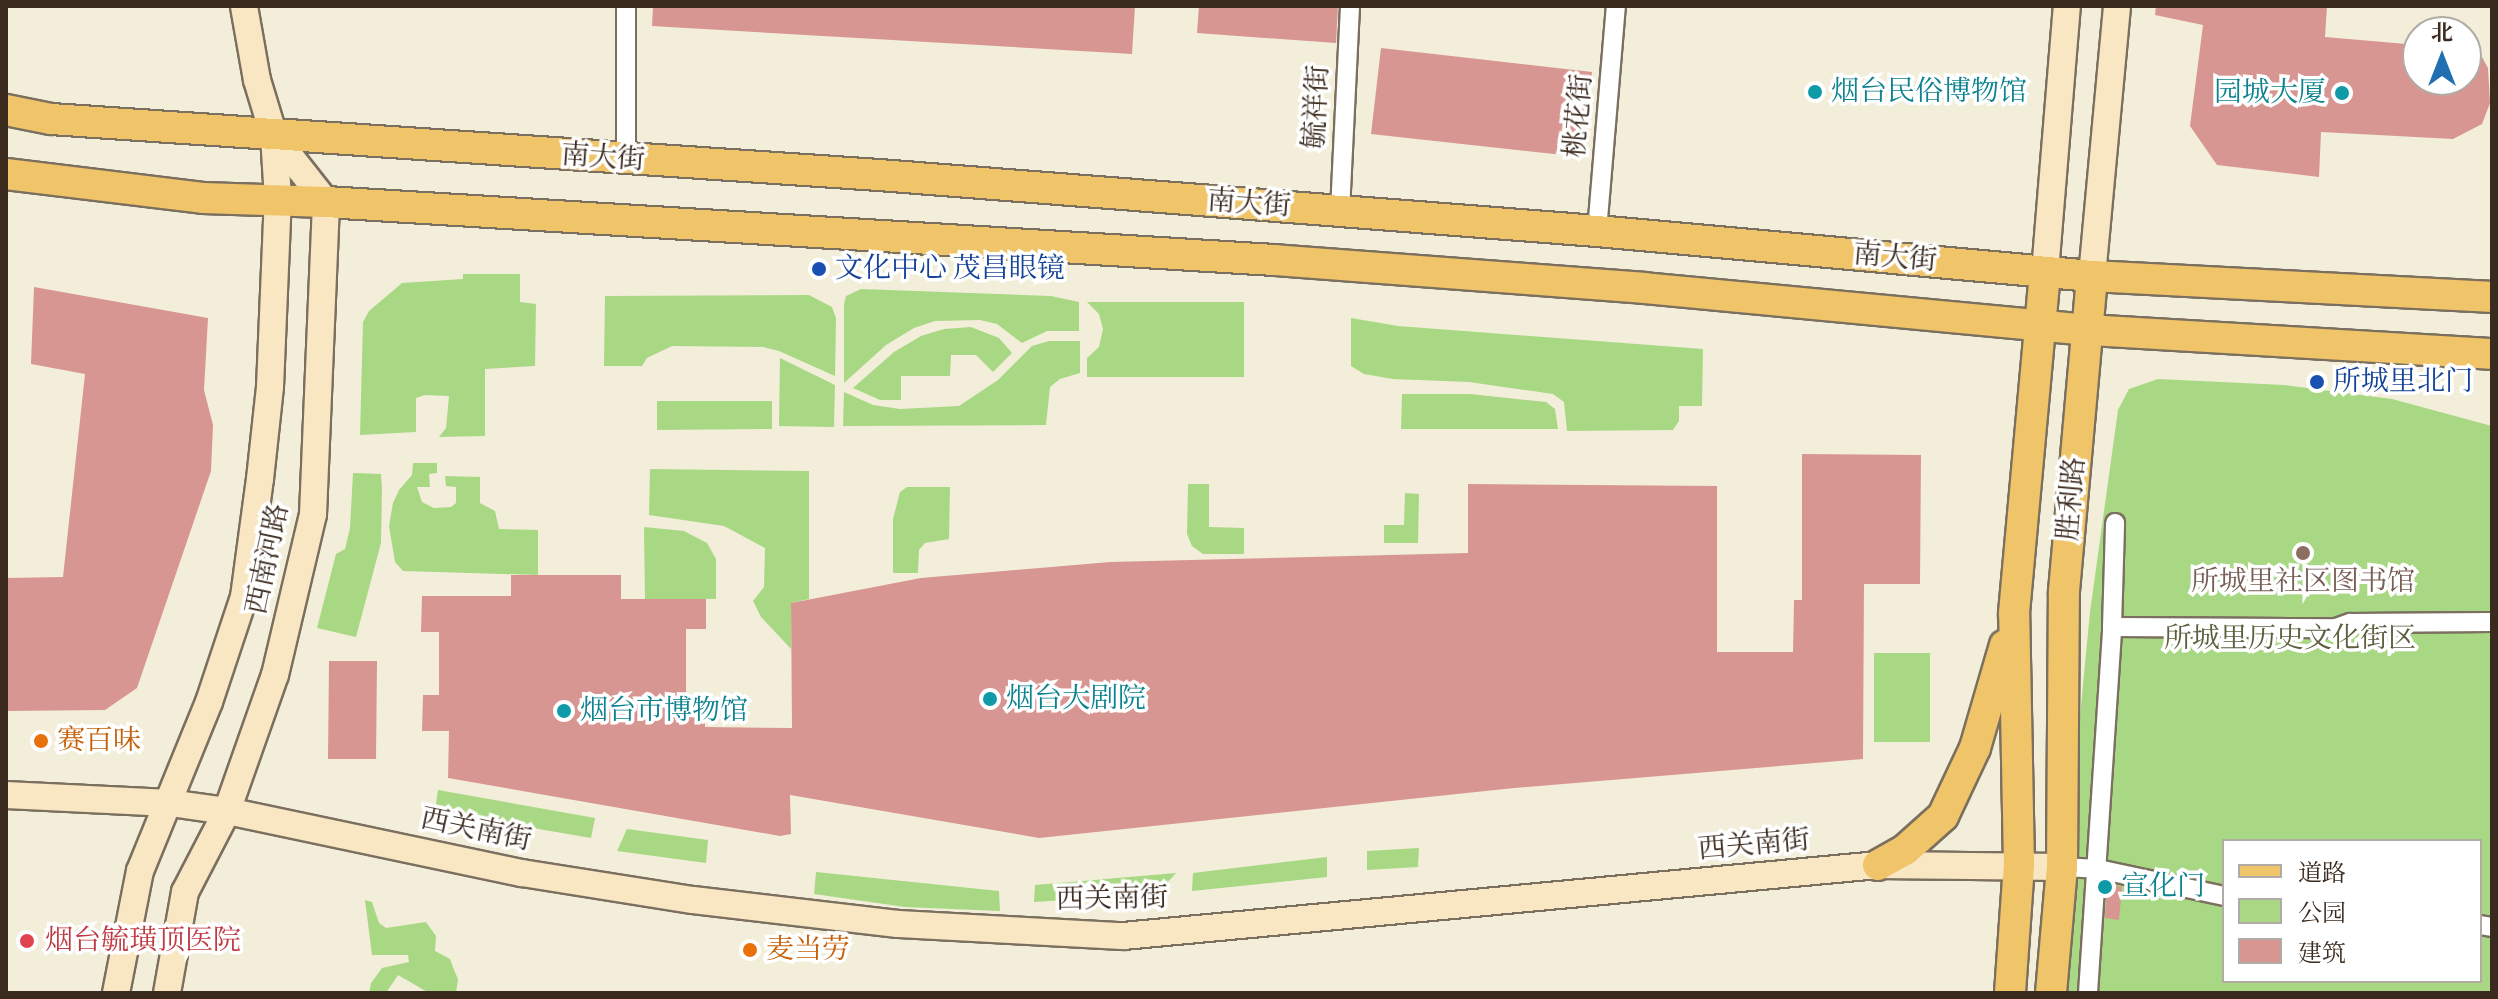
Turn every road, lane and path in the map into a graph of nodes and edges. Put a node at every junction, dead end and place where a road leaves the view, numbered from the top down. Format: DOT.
graph roads {
  1 [pos="244,6"];
  2 [pos="626,6"];
  3 [pos="1350,6"];
  4 [pos="1616,6"];
  5 [pos="2067,6"];
  6 [pos="2117,6"];
  7 [pos="6,110"];
  8 [pos="274,136"];
  9 [pos="626,159"];
  10 [pos="6,174"];
  11 [pos="278,199"];
  12 [pos="326,202"];
  13 [pos="1340,211"];
  14 [pos="1597,231"];
  15 [pos="2045,272"];
  16 [pos="2092,276"];
  17 [pos="2492,297"];
  18 [pos="2040,326"];
  19 [pos="2089,330"];
  20 [pos="2492,354"];
  21 [pos="2115,523"];
  22 [pos="2014,613"];
  23 [pos="2492,622"];
  24 [pos="2112,627"];
  25 [pos="6,795"];
  26 [pos="170,803"];
  27 [pos="227,811"];
  28 [pos="1878,865"];
  29 [pos="2019,865"];
  30 [pos="2062,867"];
  31 [pos="2098,869"];
  32 [pos="2222,896"];
  33 [pos="116,993"];
  34 [pos="167,993"];
  35 [pos="2010,993"];
  36 [pos="2051,993"];
  37 [pos="2088,993"];
  1 -- 8 [label="main road, 西南河路"];
  2 -- 9 [label="street"];
  3 -- 13 [label="street, 毓祥街"];
  4 -- 14 [label="street, 桃花街"];
  5 -- 15 [label="main road, 胜利路"];
  6 -- 16 [label="main road, 胜利路"];
  7 -- 8 [label="main road, 南大街"];
  8 -- 9 [label="main road, 南大街"];
  8 -- 11 [label="main road, 西南河路"];
  8 -- 12 [label="main road, 西南河路"];
  9 -- 13 [label="main road, 南大街"];
  10 -- 11 [label="main road, 南大街"];
  11 -- 12 [label="main road, 南大街"];
  11 -- 26 [label="main road, 西南河路"];
  12 -- 18 [label="main road, 南大街"];
  12 -- 27 [label="main road, 西南河路"];
  13 -- 14 [label="main road, 南大街"];
  14 -- 15 [label="main road, 南大街"];
  15 -- 16 [label="main road, 南大街"];
  15 -- 18 [label="main road, 胜利路"];
  16 -- 17 [label="main road, 南大街"];
  16 -- 19 [label="main road, 胜利路"];
  18 -- 19 [label="main road, 南大街"];
  18 -- 22 [label="main road, 胜利路"];
  19 -- 20 [label="main road, 南大街"];
  19 -- 30 [label="main road, 胜利路"];
  21 -- 24 [label="street"];
  22 -- 28 [label="main road"];
  22 -- 29 [label="main road, 胜利路"];
  23 -- 24 [label="street"];
  24 -- 31 [label="street"];
  25 -- 26 [label="main road, 西关南街"];
  26 -- 27 [label="main road, 西关南街"];
  26 -- 33 [label="main road, 西南河路"];
  27 -- 28 [label="main road, 西关南街"];
  27 -- 34 [label="main road, 西南河路"];
  28 -- 29 [label="main road, 西关南街"];
  29 -- 30 [label="main road, 西关南街"];
  29 -- 35 [label="main road, 胜利路"];
  30 -- 31 [label="street"];
  30 -- 36 [label="main road, 胜利路"];
  31 -- 32 [label="street"];
  31 -- 37 [label="street"];
}
